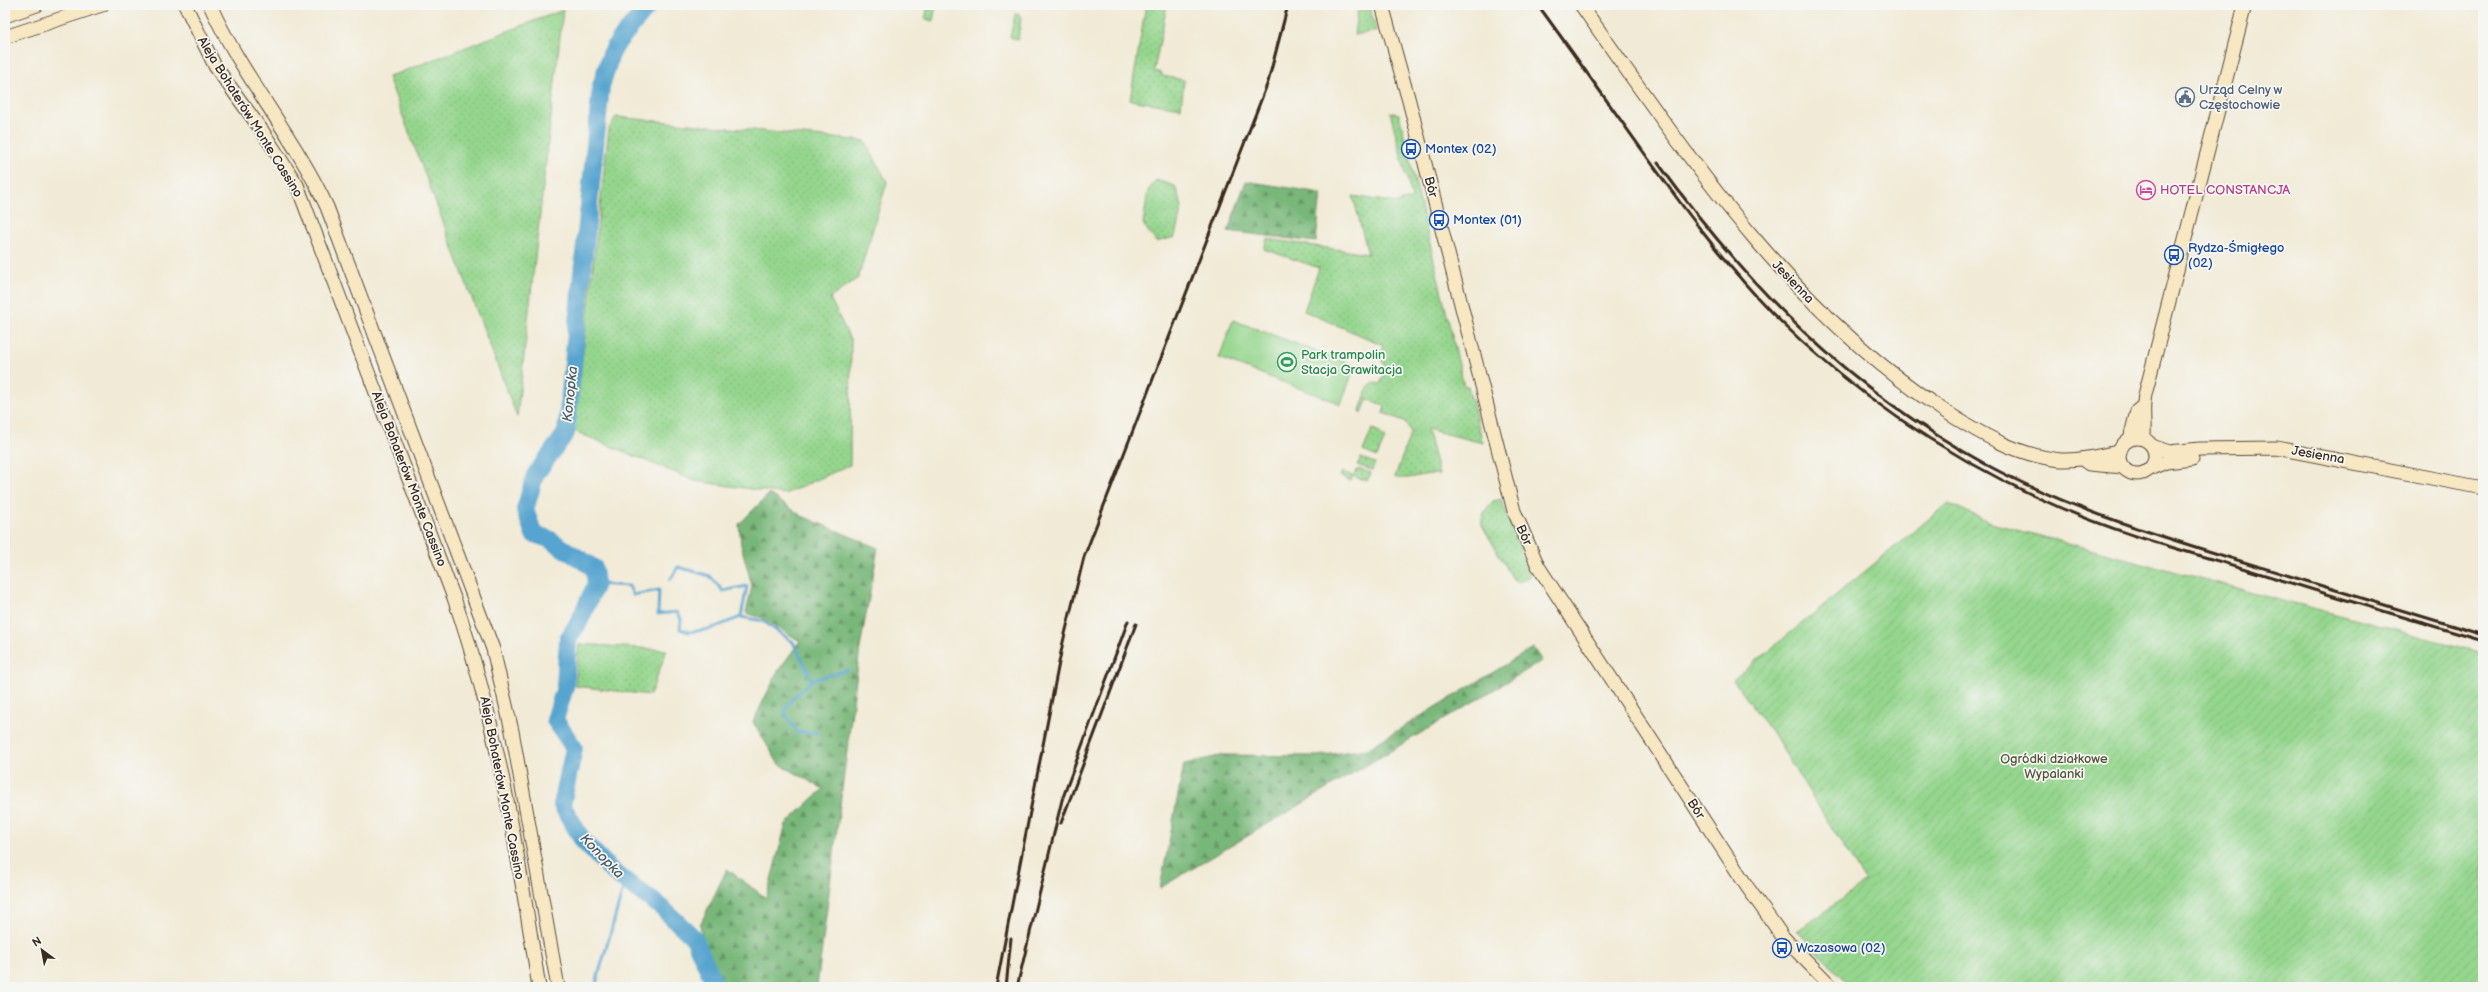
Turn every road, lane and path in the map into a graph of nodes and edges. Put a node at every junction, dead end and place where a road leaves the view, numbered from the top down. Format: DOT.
graph roads {
  1 [pos="37,5"];
  2 [pos="102,5"];
  3 [pos="210,5"];
  4 [pos="1382,5"];
  5 [pos="1581,5"];
  6 [pos="2245,5"];
  7 [pos="185,7"];
  8 [pos="5,16"];
  9 [pos="5,37"];
  10 [pos="2143,406"];
  11 [pos="2130,439"];
  12 [pos="2148,442"];
  13 [pos="2222,450"];
  14 [pos="2120,452"];
  15 [pos="2083,460"];
  16 [pos="2123,467"];
  17 [pos="2149,470"];
  18 [pos="2483,488"];
  19 [pos="539,987"];
  20 [pos="558,987"];
  21 [pos="1832,987"];
  1 -- 8 [label="street"];
  2 -- 9 [label="street"];
  3 -- 20 [label="street, Aleja Bohaterów Monte Cassino"];
  4 -- 21 [label="street, Bór"];
  5 -- 15 [label="street, Jesienna"];
  6 -- 10 [label="street"];
  7 -- 19 [label="street, Aleja Bohaterów Monte Cassino"];
  10 -- 11 [label="street"];
  10 -- 12 [label="street"];
  11 -- 12 [label="street"];
  11 -- 14 [label="street"];
  12 -- 13 [label="street, Jesienna"];
  12 -- 17 [label="street"];
  13 -- 17 [label="street"];
  13 -- 18 [label="street, Jesienna"];
  14 -- 15 [label="street, Jesienna"];
  14 -- 16 [label="street"];
  15 -- 16 [label="street, Jesienna"];
  16 -- 17 [label="street"];
}
